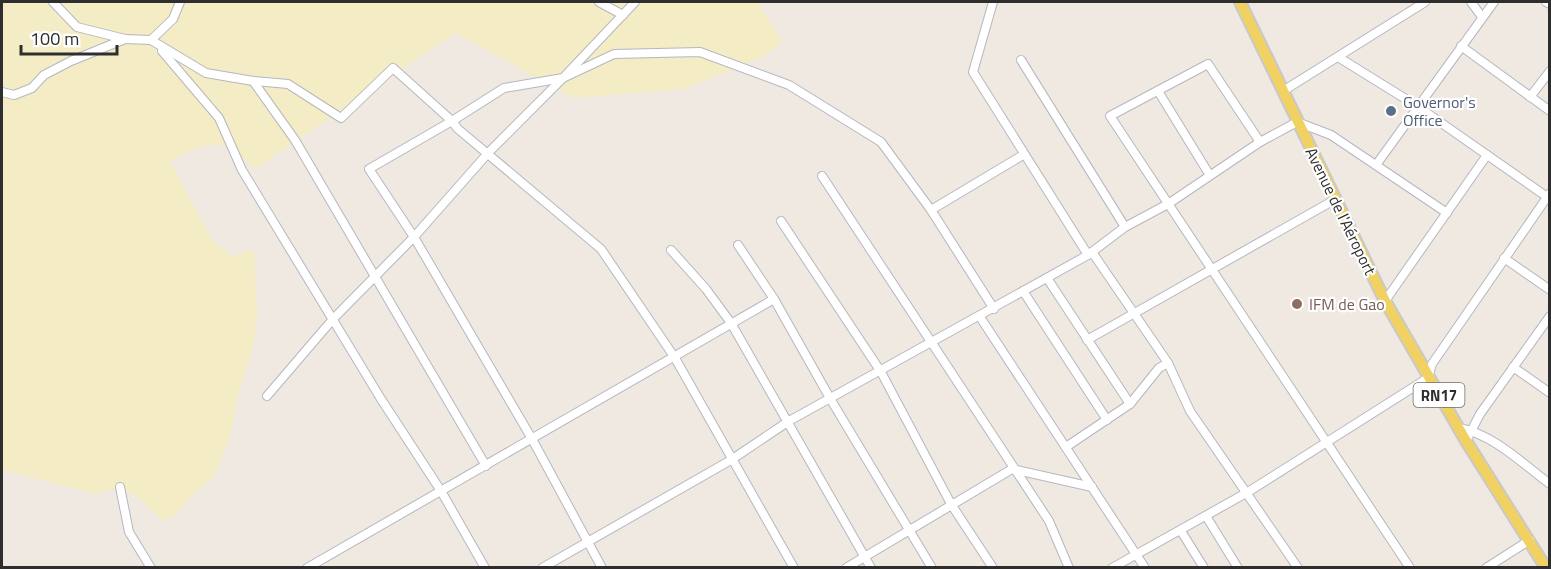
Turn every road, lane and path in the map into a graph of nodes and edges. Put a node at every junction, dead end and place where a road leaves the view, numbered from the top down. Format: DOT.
graph roads {
  1 [pos="52,2"];
  2 [pos="180,2"];
  3 [pos="599,2"];
  4 [pos="635,2"];
  5 [pos="993,2"];
  6 [pos="1240,2"];
  7 [pos="1425,2"];
  8 [pos="1471,2"];
  9 [pos="1494,2"];
  10 [pos="1546,2"];
  11 [pos="1550,4"];
  12 [pos="623,15"];
  13 [pos="1482,17"];
  14 [pos="125,39"];
  15 [pos="154,42"];
  16 [pos="1461,46"];
  17 [pos="1338,57"];
  18 [pos="1021,60"];
  19 [pos="1550,71"];
  20 [pos="563,78"];
  21 [pos="253,81"];
  22 [pos="1158,91"];
  23 [pos="1283,91"];
  24 [pos="2,92"];
  25 [pos="1530,97"];
  26 [pos="1417,106"];
  27 [pos="1550,111"];
  28 [pos="452,121"];
  29 [pos="1297,122"];
  30 [pos="1260,142"];
  31 [pos="489,152"];
  32 [pos="1023,155"];
  33 [pos="1487,155"];
  34 [pos="1376,165"];
  35 [pos="1209,174"];
  36 [pos="822,176"];
  37 [pos="1549,196"];
  38 [pos="1336,199"];
  39 [pos="1168,204"];
  40 [pos="931,210"];
  41 [pos="1447,213"];
  42 [pos="781,221"];
  43 [pos="1125,227"];
  44 [pos="414,237"];
  45 [pos="738,245"];
  46 [pos="672,250"];
  47 [pos="1090,253"];
  48 [pos="1504,258"];
  49 [pos="1214,270"];
  50 [pos="374,277"];
  51 [pos="1047,278"];
  52 [pos="1550,290"];
  53 [pos="1023,291"];
  54 [pos="774,299"];
  55 [pos="1385,301"];
  56 [pos="994,309"];
  57 [pos="1134,313"];
  58 [pos="1550,316"];
  59 [pos="980,317"];
  60 [pos="333,319"];
  61 [pos="731,323"];
  62 [pos="1087,340"];
  63 [pos="933,342"];
  64 [pos="675,358"];
  65 [pos="1168,363"];
  66 [pos="1513,367"];
  67 [pos="881,372"];
  68 [pos="1428,378"];
  69 [pos="1550,393"];
  70 [pos="267,396"];
  71 [pos="831,400"];
  72 [pos="1131,404"];
  73 [pos="1107,420"];
  74 [pos="789,421"];
  75 [pos="1459,428"];
  76 [pos="1471,430"];
  77 [pos="532,439"];
  78 [pos="1327,440"];
  79 [pos="1466,441"];
  80 [pos="1066,447"];
  81 [pos="731,460"];
  82 [pos="486,466"];
  83 [pos="1012,469"];
  84 [pos="1550,484"];
  85 [pos="120,487"];
  86 [pos="1092,487"];
  87 [pos="441,491"];
  88 [pos="1248,492"];
  89 [pos="951,504"];
  90 [pos="1206,516"];
  91 [pos="908,530"];
  92 [pos="1181,531"];
  93 [pos="1530,540"];
  94 [pos="586,542"];
  95 [pos="1138,555"];
  96 [pos="864,556"];
  97 [pos="1546,566"];
  98 [pos="151,567"];
  99 [pos="308,567"];
  100 [pos="485,567"];
  101 [pos="542,567"];
  102 [pos="602,567"];
  103 [pos="794,567"];
  104 [pos="846,567"];
  105 [pos="871,567"];
  106 [pos="932,567"];
  107 [pos="993,567"];
  108 [pos="1069,567"];
  109 [pos="1112,567"];
  110 [pos="1145,567"];
  111 [pos="1204,567"];
  112 [pos="1238,567"];
  113 [pos="1298,567"];
  114 [pos="1410,567"];
  115 [pos="1486,567"];
  1 -- 14 [label="street"];
  2 -- 15 [label="street"];
  3 -- 12 [label="street"];
  4 -- 12 [label="street"];
  5 -- 32 [label="street"];
  6 -- 23 [label="main road, Avenue de l'Aéroport / RN17"];
  7 -- 17 [label="street"];
  8 -- 13 [label="street"];
  9 -- 13 [label="street"];
  10 -- 11 [label="street"];
  12 -- 20 [label="street"];
  13 -- 16 [label="street"];
  14 -- 15 [label="street"];
  14 -- 24 [label="street"];
  15 -- 21 [label="street"];
  15 -- 60 [label="street"];
  16 -- 25 [label="street"];
  16 -- 26 [label="street"];
  17 -- 23 [label="street"];
  17 -- 26 [label="street"];
  18 -- 43 [label="street"];
  19 -- 25 [label="street"];
  20 -- 28 [label="street"];
  20 -- 31 [label="street"];
  20 -- 40 [label="street"];
  21 -- 28 [label="street"];
  21 -- 50 [label="street"];
  22 -- 30 [label="street"];
  22 -- 35 [label="street"];
  22 -- 39 [label="street"];
  23 -- 29 [label="main road, Avenue de l'Aéroport / RN17"];
  25 -- 27 [label="street"];
  26 -- 33 [label="street"];
  26 -- 34 [label="street"];
  28 -- 31 [label="street"];
  28 -- 44 [label="street"];
  29 -- 30 [label="street"];
  29 -- 34 [label="street"];
  29 -- 38 [label="main road, Avenue de l'Aéroport / RN17"];
  30 -- 35 [label="street"];
  31 -- 44 [label="street"];
  31 -- 64 [label="street"];
  32 -- 40 [label="street"];
  32 -- 47 [label="street"];
  33 -- 37 [label="street"];
  33 -- 41 [label="street"];
  34 -- 41 [label="street"];
  35 -- 39 [label="street"];
  36 -- 63 [label="street"];
  37 -- 48 [label="street"];
  38 -- 49 [label="street"];
  38 -- 55 [label="main road, Avenue de l'Aéroport / RN17"];
  39 -- 43 [label="street"];
  39 -- 49 [label="street"];
  40 -- 56 [label="street"];
  41 -- 55 [label="street"];
  42 -- 67 [label="street"];
  43 -- 47 [label="street"];
  44 -- 50 [label="street"];
  44 -- 77 [label="street"];
  45 -- 54 [label="street"];
  46 -- 61 [label="street"];
  47 -- 51 [label="street"];
  47 -- 57 [label="street"];
  48 -- 52 [label="street"];
  48 -- 68 [label="street"];
  49 -- 57 [label="street"];
  49 -- 78 [label="street"];
  50 -- 60 [label="street"];
  50 -- 82 [label="street"];
  51 -- 53 [label="street"];
  51 -- 62 [label="street"];
  53 -- 56 [label="street"];
  53 -- 73 [label="street"];
  54 -- 61 [label="street"];
  54 -- 71 [label="street"];
  55 -- 68 [label="main road, Avenue de l'Aéroport / RN17"];
  56 -- 59 [label="street"];
  57 -- 62 [label="street"];
  57 -- 65 [label="street"];
  58 -- 66 [label="street"];
  59 -- 63 [label="street"];
  59 -- 80 [label="street"];
  60 -- 70 [label="street"];
  60 -- 87 [label="street"];
  61 -- 64 [label="street"];
  61 -- 74 [label="street"];
  62 -- 72 [label="street"];
  63 -- 67 [label="street"];
  63 -- 83 [label="street"];
  64 -- 77 [label="street"];
  64 -- 81 [label="street"];
  65 -- 72 [label="street"];
  65 -- 88 [label="street"];
  66 -- 69 [label="street"];
  66 -- 76 [label="street"];
  67 -- 71 [label="street"];
  67 -- 89 [label="street"];
  68 -- 75 [label="main road, Avenue de l'Aéroport / RN17"];
  68 -- 78 [label="street"];
  71 -- 74 [label="street"];
  71 -- 91 [label="street"];
  72 -- 73 [label="street"];
  73 -- 80 [label="street"];
  74 -- 81 [label="street"];
  74 -- 96 [label="street"];
  75 -- 76 [label="street"];
  75 -- 79 [label="main road, Avenue de l'Aéroport / RN17"];
  76 -- 79 [label="street"];
  76 -- 84 [label="street"];
  77 -- 82 [label="street"];
  77 -- 94 [label="street"];
  78 -- 88 [label="street"];
  78 -- 114 [label="street"];
  79 -- 93 [label="main road, Avenue de l'Aéroport / RN17"];
  80 -- 86 [label="street"];
  81 -- 94 [label="street"];
  81 -- 103 [label="street"];
  82 -- 87 [label="street"];
  83 -- 86 [label="street"];
  83 -- 89 [label="street"];
  83 -- 108 [label="street"];
  85 -- 98 [label="street"];
  86 -- 95 [label="street"];
  87 -- 99 [label="street"];
  87 -- 100 [label="street"];
  88 -- 90 [label="street"];
  88 -- 113 [label="street"];
  89 -- 91 [label="street"];
  89 -- 107 [label="street"];
  90 -- 92 [label="street"];
  90 -- 112 [label="street"];
  91 -- 96 [label="street"];
  91 -- 106 [label="street"];
  92 -- 95 [label="street"];
  92 -- 111 [label="street"];
  93 -- 97 [label="main road, Avenue de l'Aéroport / RN17"];
  93 -- 115 [label="street"];
  94 -- 101 [label="street"];
  94 -- 102 [label="street"];
  95 -- 109 [label="street"];
  95 -- 110 [label="street"];
  96 -- 104 [label="street"];
  96 -- 105 [label="street"];
}
